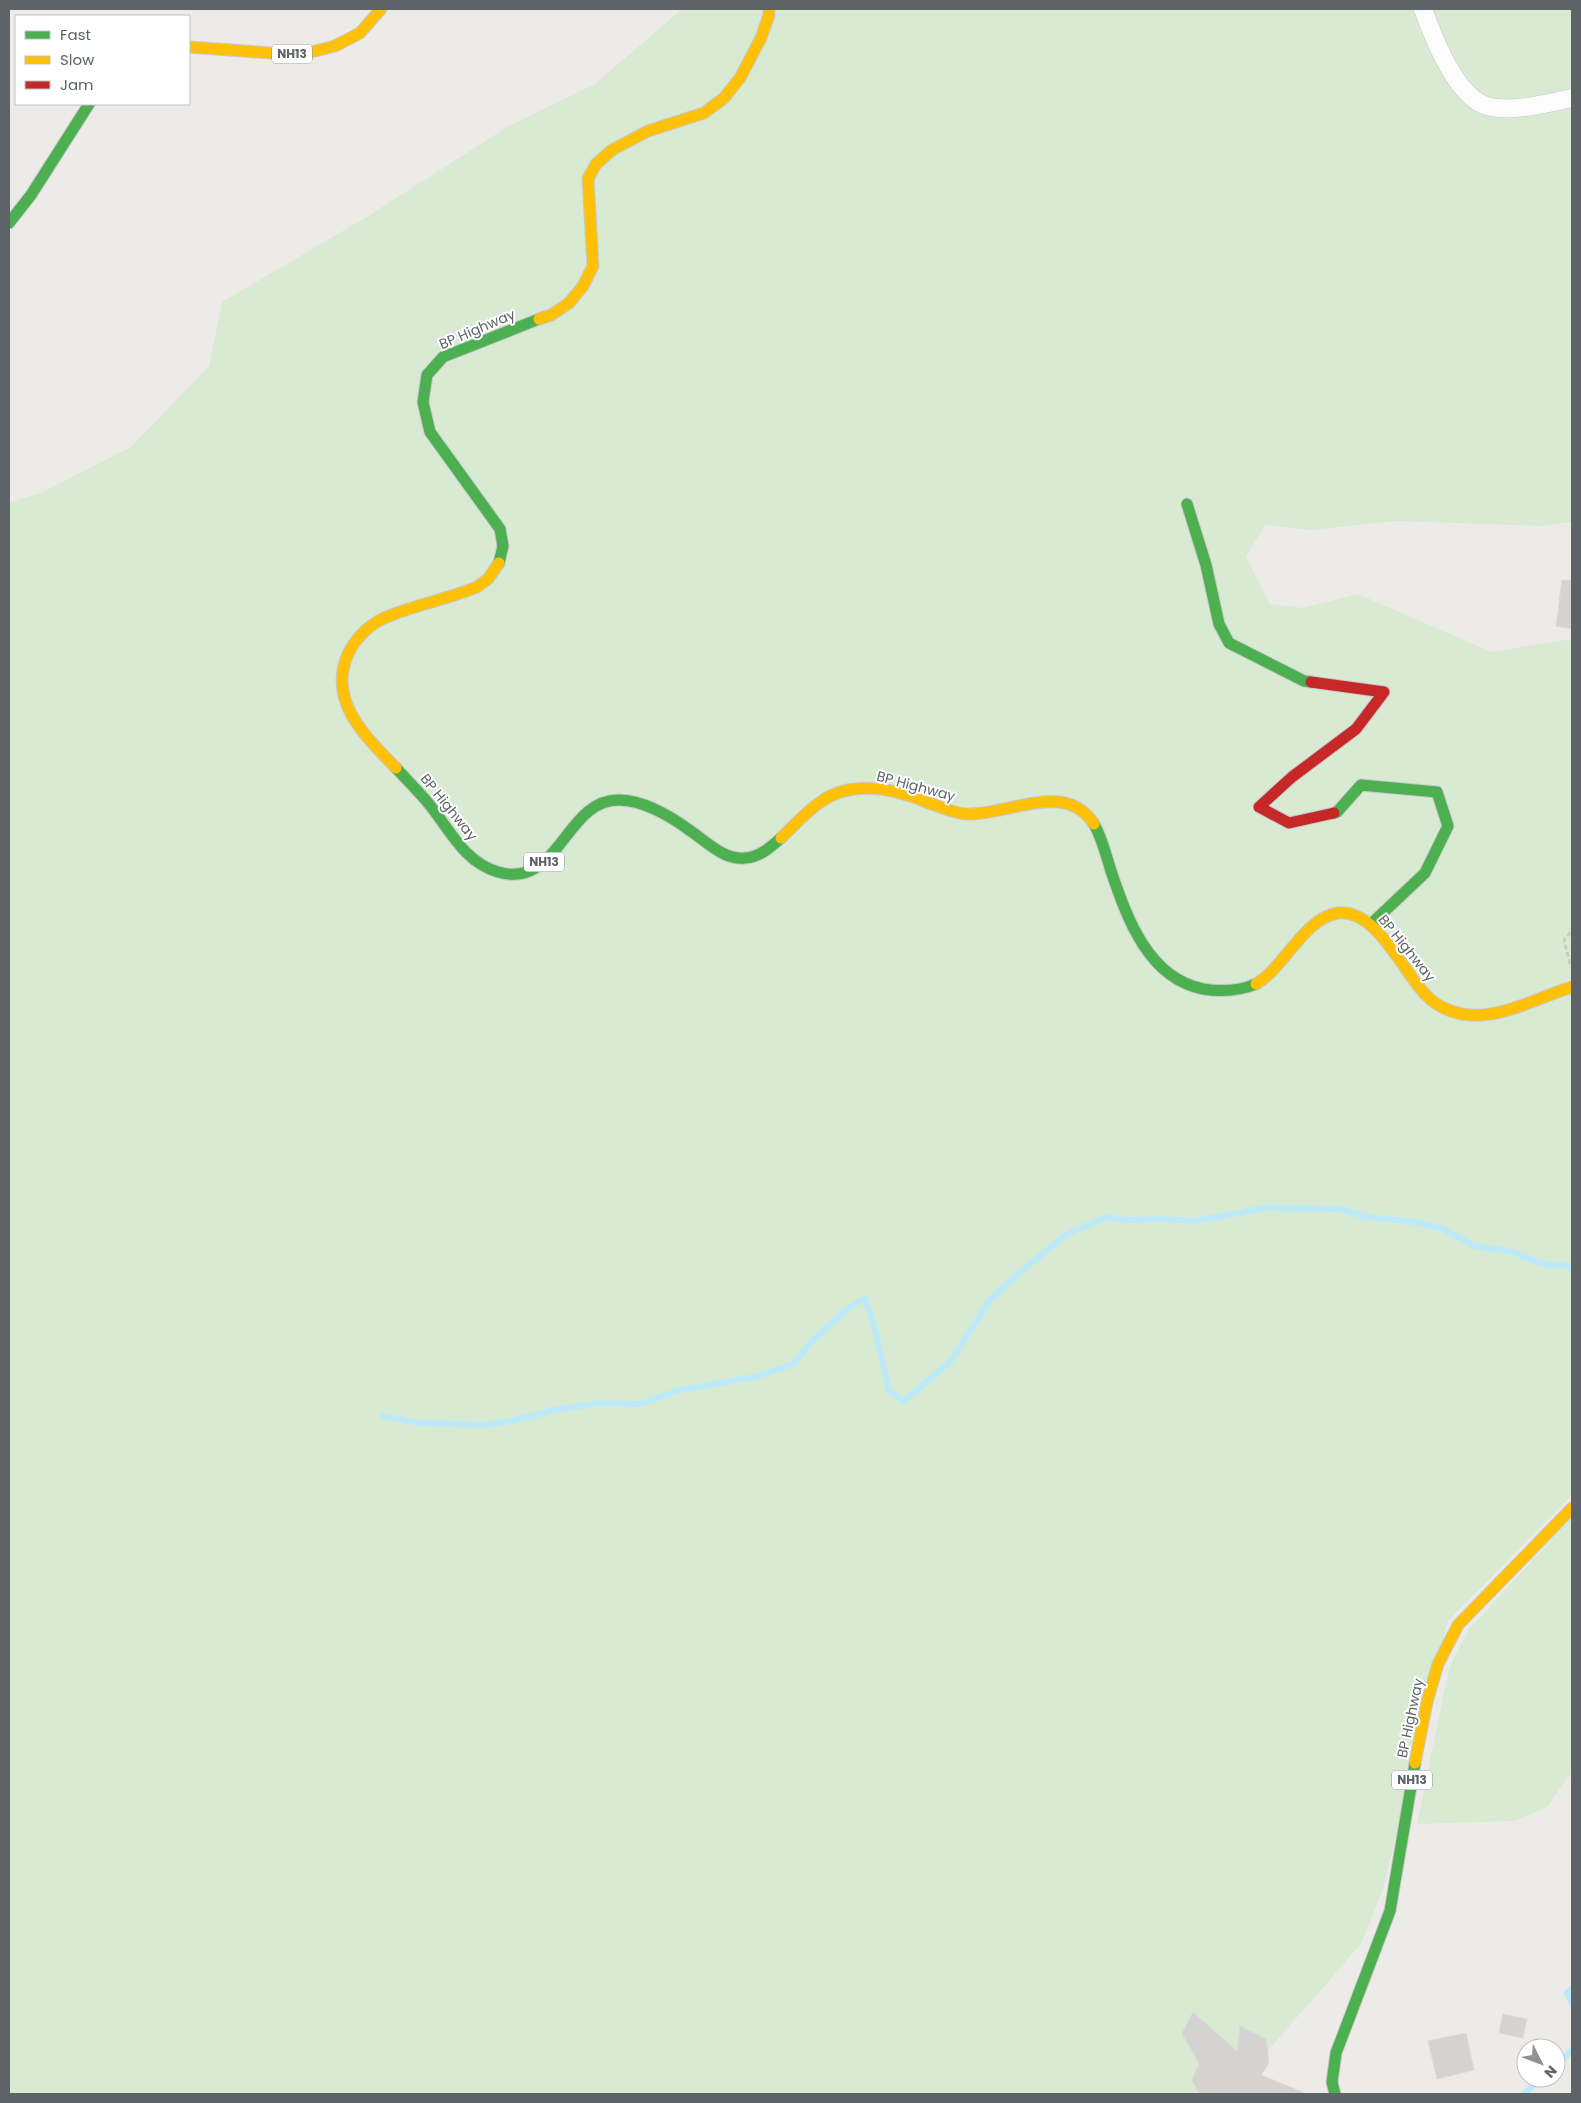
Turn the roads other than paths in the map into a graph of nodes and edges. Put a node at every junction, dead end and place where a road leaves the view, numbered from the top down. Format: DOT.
graph roads {
  1 [pos="381,9"];
  2 [pos="769,9"];
  3 [pos="1423,9"];
  4 [pos="190,47"];
  5 [pos="1572,98"];
  6 [pos="88,105"];
  7 [pos="9,223"];
  8 [pos="1187,504"];
  9 [pos="1371,924"];
  10 [pos="1572,987"];
  11 [pos="1572,1508"];
  12 [pos="1335,2094"];
  1 -- 4 [label="main road, NH13"];
  2 -- 9 [label="main road, BP Highway / NH13"];
  3 -- 5 [label="street"];
  6 -- 7 [label="main road"];
  8 -- 9 [label="main road"];
  9 -- 10 [label="main road, BP Highway / NH13"];
  11 -- 12 [label="main road, BP Highway / NH13"];
}
